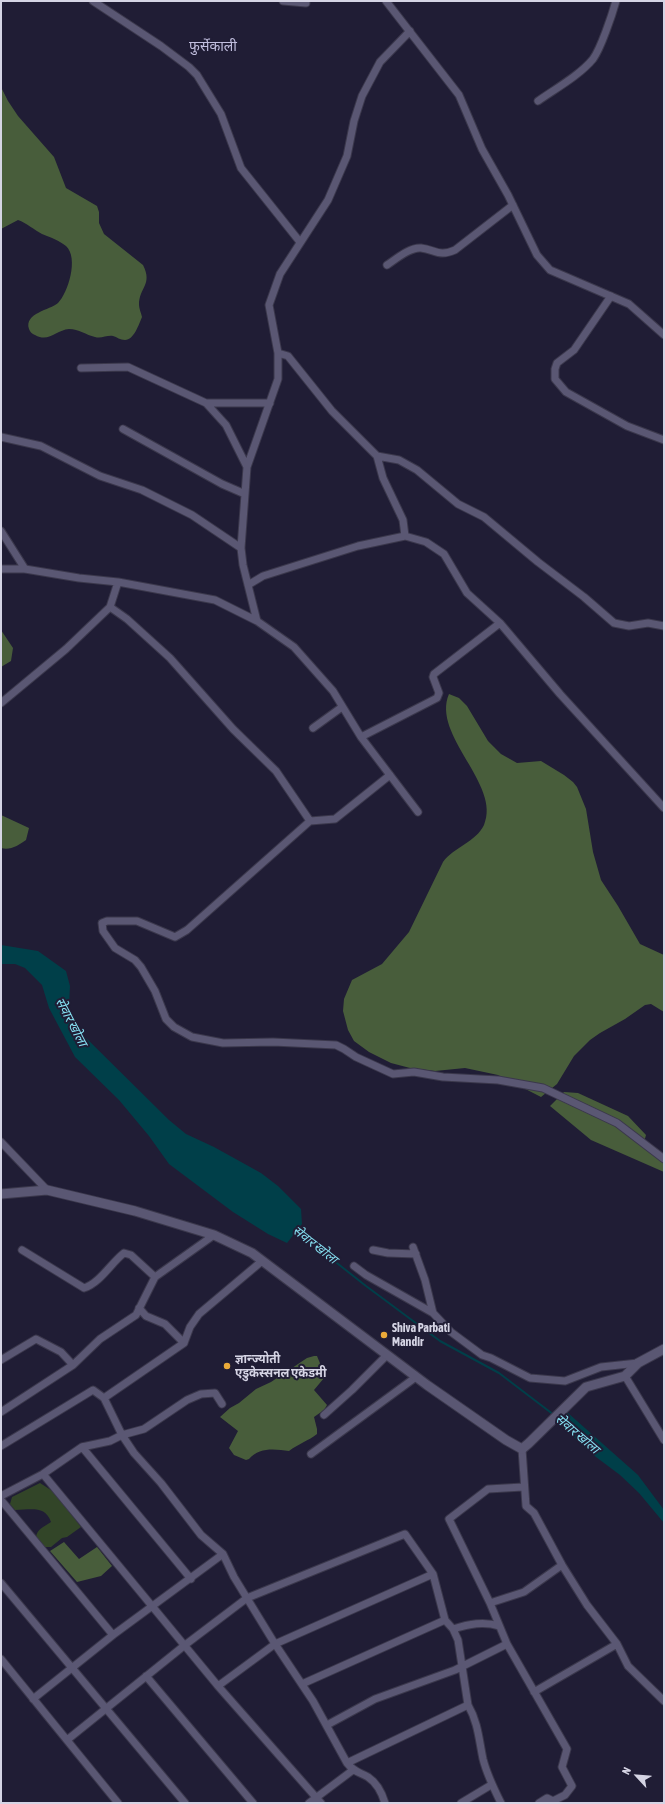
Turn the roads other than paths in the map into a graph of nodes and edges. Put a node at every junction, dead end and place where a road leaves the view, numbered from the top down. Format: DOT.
graph roads {
  1 [pos="93,1"];
  2 [pos="283,1"];
  3 [pos="386,1"];
  4 [pos="616,1"];
  5 [pos="306,3"];
  6 [pos="410,31"];
  7 [pos="538,101"];
  8 [pos="513,205"];
  9 [pos="300,242"];
  10 [pos="387,265"];
  11 [pos="611,296"];
  12 [pos="664,335"];
  13 [pos="278,353"];
  14 [pos="81,368"];
  15 [pos="206,403"];
  16 [pos="270,403"];
  17 [pos="123,429"];
  18 [pos="1,437"];
  19 [pos="664,440"];
  20 [pos="377,456"];
  21 [pos="247,467"];
  22 [pos="245,494"];
  23 [pos="1,530"];
  24 [pos="405,536"];
  25 [pos="241,548"];
  26 [pos="1,569"];
  27 [pos="25,569"];
  28 [pos="118,582"];
  29 [pos="248,585"];
  30 [pos="110,607"];
  31 [pos="258,621"];
  32 [pos="500,623"];
  33 [pos="664,626"];
  34 [pos="1,703"];
  35 [pos="342,707"];
  36 [pos="313,728"];
  37 [pos="361,737"];
  38 [pos="390,775"];
  39 [pos="664,808"];
  40 [pos="418,812"];
  41 [pos="310,821"];
  42 [pos="1,1142"];
  43 [pos="664,1159"];
  44 [pos="47,1190"];
  45 [pos="1,1194"];
  46 [pos="214,1235"];
  47 [pos="22,1250"];
  48 [pos="373,1250"];
  49 [pos="262,1261"];
  50 [pos="354,1266"];
  51 [pos="155,1277"];
  52 [pos="139,1308"];
  53 [pos="433,1313"];
  54 [pos="184,1343"];
  55 [pos="664,1349"];
  56 [pos="387,1355"];
  57 [pos="1,1360"];
  58 [pos="638,1364"];
  59 [pos="73,1365"];
  60 [pos="624,1376"];
  61 [pos="416,1377"];
  62 [pos="104,1398"];
  63 [pos="222,1404"];
  64 [pos="1,1412"];
  65 [pos="324,1415"];
  66 [pos="122,1435"];
  67 [pos="664,1440"];
  68 [pos="1,1446"];
  69 [pos="82,1446"];
  70 [pos="522,1449"];
  71 [pos="311,1454"];
  72 [pos="44,1474"];
  73 [pos="524,1487"];
  74 [pos="1,1496"];
  75 [pos="1,1500"];
  76 [pos="223,1554"];
  77 [pos="562,1565"];
  78 [pos="434,1574"];
  79 [pos="191,1579"];
  80 [pos="1,1583"];
  81 [pos="247,1598"];
  82 [pos="490,1603"];
  83 [pos="152,1605"];
  84 [pos="445,1620"];
  85 [pos="500,1626"];
  86 [pos="454,1629"];
  87 [pos="113,1635"];
  88 [pos="275,1644"];
  89 [pos="507,1644"];
  90 [pos="617,1644"];
  91 [pos="185,1645"];
  92 [pos="1,1659"];
  93 [pos="462,1666"];
  94 [pos="72,1668"];
  95 [pos="146,1676"];
  96 [pos="302,1684"];
  97 [pos="218,1686"];
  98 [pos="534,1692"];
  99 [pos="33,1699"];
  100 [pos="664,1701"];
  101 [pos="468,1705"];
  102 [pos="106,1708"];
  103 [pos="327,1726"];
  104 [pos="67,1740"];
  105 [pos="347,1764"];
  106 [pos="353,1770"];
  107 [pos="492,1784"];
  108 [pos="319,1800"];
  109 [pos="554,1802"];
  110 [pos="118,1803"];
  111 [pos="185,1803"];
  112 [pos="253,1803"];
  113 [pos="309,1803"];
  114 [pos="386,1803"];
  115 [pos="461,1803"];
  116 [pos="501,1803"];
  117 [pos="538,1803"];
  1 -- 9 [label="street"];
  2 -- 5 [label="street"];
  3 -- 6 [label="street"];
  4 -- 7 [label="street"];
  6 -- 8 [label="street"];
  6 -- 9 [label="street"];
  8 -- 10 [label="street"];
  8 -- 11 [label="street"];
  9 -- 13 [label="street"];
  11 -- 12 [label="street"];
  11 -- 19 [label="street"];
  13 -- 16 [label="street"];
  13 -- 20 [label="street"];
  14 -- 15 [label="street"];
  15 -- 16 [label="street"];
  15 -- 21 [label="street"];
  16 -- 21 [label="street"];
  17 -- 22 [label="street"];
  18 -- 25 [label="street"];
  20 -- 24 [label="street"];
  20 -- 33 [label="street"];
  21 -- 22 [label="street"];
  22 -- 25 [label="street"];
  23 -- 27 [label="street"];
  24 -- 29 [label="street"];
  24 -- 32 [label="street"];
  25 -- 29 [label="street"];
  26 -- 27 [label="street"];
  27 -- 28 [label="street"];
  28 -- 30 [label="street"];
  28 -- 31 [label="street"];
  29 -- 31 [label="street"];
  30 -- 34 [label="street"];
  30 -- 41 [label="street"];
  31 -- 35 [label="street"];
  32 -- 37 [label="street"];
  32 -- 39 [label="street"];
  35 -- 36 [label="street"];
  35 -- 37 [label="street"];
  37 -- 38 [label="street"];
  38 -- 40 [label="street"];
  38 -- 41 [label="street"];
  41 -- 43 [label="street"];
  42 -- 44 [label="street"];
  44 -- 45 [label="street"];
  44 -- 46 [label="street"];
  46 -- 49 [label="street"];
  46 -- 51 [label="street"];
  47 -- 51 [label="street"];
  48 -- 53 [label="street"];
  49 -- 54 [label="street"];
  49 -- 56 [label="street"];
  50 -- 53 [label="street"];
  51 -- 52 [label="street"];
  52 -- 54 [label="street"];
  52 -- 59 [label="street"];
  53 -- 58 [label="street"];
  54 -- 62 [label="street"];
  55 -- 58 [label="street"];
  56 -- 61 [label="street"];
  56 -- 65 [label="street"];
  57 -- 59 [label="street"];
  58 -- 60 [label="street"];
  59 -- 64 [label="street"];
  60 -- 67 [label="street"];
  60 -- 70 [label="street"];
  61 -- 70 [label="street"];
  61 -- 71 [label="street"];
  62 -- 66 [label="street"];
  62 -- 68 [label="street"];
  63 -- 66 [label="street"];
  66 -- 69 [label="street"];
  66 -- 76 [label="street"];
  69 -- 72 [label="street"];
  69 -- 79 [label="street"];
  70 -- 73 [label="street"];
  72 -- 74 [label="street"];
  72 -- 83 [label="street"];
  73 -- 77 [label="street"];
  73 -- 82 [label="street"];
  75 -- 87 [label="street"];
  76 -- 79 [label="street"];
  76 -- 81 [label="street"];
  77 -- 82 [label="street"];
  77 -- 90 [label="street"];
  78 -- 81 [label="street"];
  78 -- 84 [label="street"];
  78 -- 88 [label="street"];
  79 -- 83 [label="street"];
  80 -- 94 [label="street"];
  81 -- 88 [label="street"];
  81 -- 91 [label="street"];
  82 -- 85 [label="street"];
  83 -- 87 [label="street"];
  83 -- 91 [label="street"];
  84 -- 86 [label="street"];
  84 -- 96 [label="street"];
  85 -- 86 [label="street"];
  85 -- 89 [label="street"];
  86 -- 93 [label="street"];
  87 -- 94 [label="street"];
  88 -- 96 [label="street"];
  88 -- 97 [label="street"];
  89 -- 93 [label="street"];
  89 -- 98 [label="street"];
  90 -- 98 [label="street"];
  90 -- 100 [label="street"];
  91 -- 95 [label="street"];
  91 -- 97 [label="street"];
  92 -- 99 [label="street"];
  93 -- 101 [label="street"];
  93 -- 103 [label="street"];
  94 -- 99 [label="street"];
  94 -- 102 [label="street"];
  95 -- 102 [label="street"];
  95 -- 112 [label="street"];
  96 -- 103 [label="street"];
  97 -- 108 [label="street"];
  98 -- 109 [label="street"];
  99 -- 104 [label="street"];
  101 -- 105 [label="street"];
  101 -- 107 [label="street"];
  102 -- 104 [label="street"];
  102 -- 111 [label="street"];
  103 -- 105 [label="street"];
  104 -- 110 [label="street"];
  105 -- 106 [label="street"];
  106 -- 108 [label="street"];
  106 -- 114 [label="street"];
  107 -- 115 [label="street"];
  107 -- 116 [label="street"];
  108 -- 113 [label="street"];
  109 -- 117 [label="street"];
}
